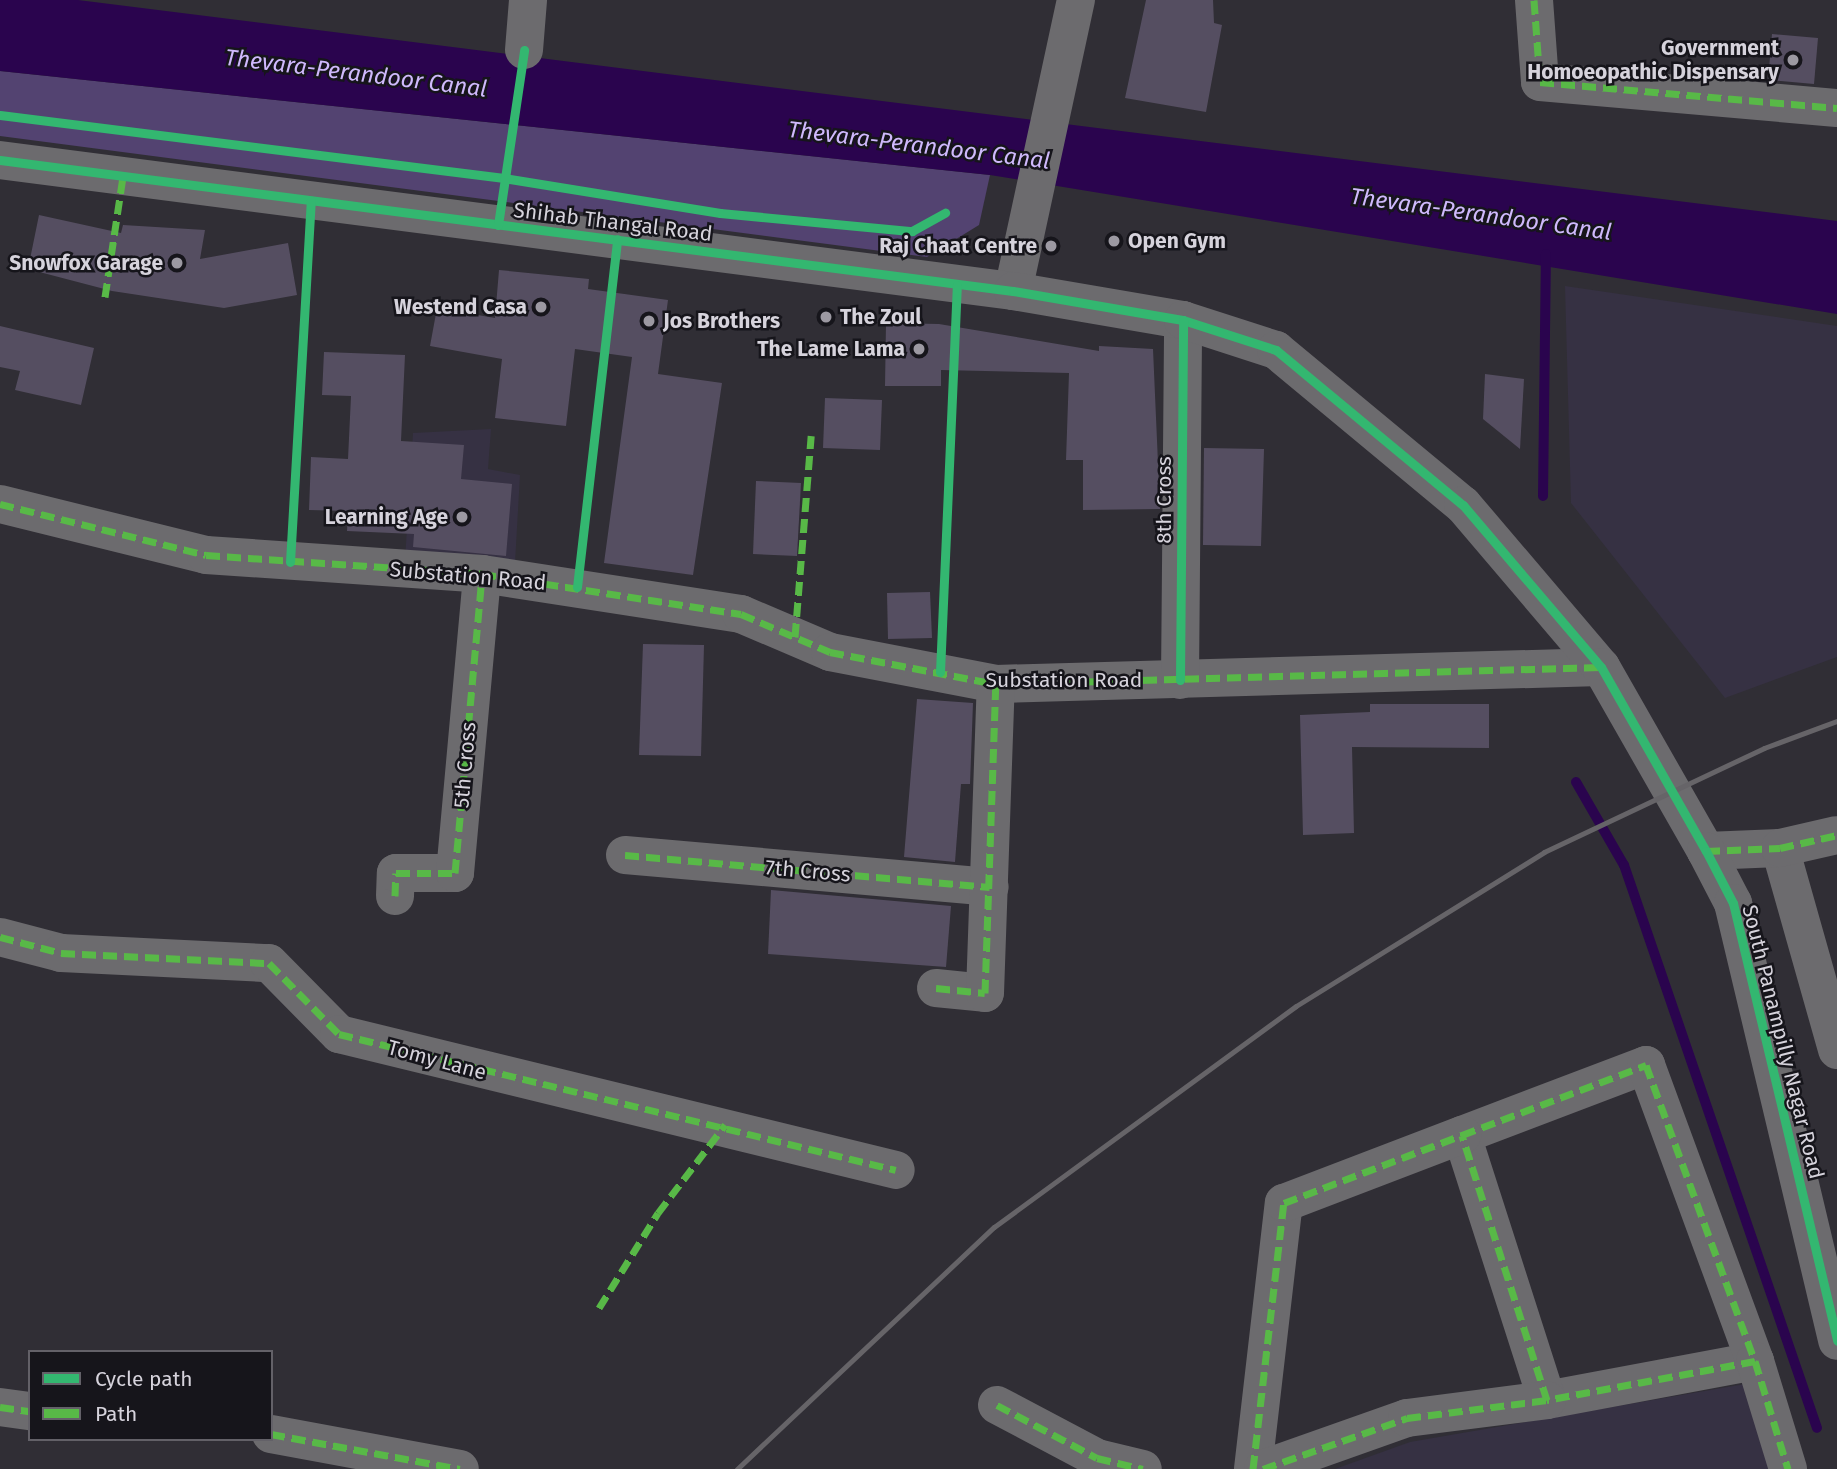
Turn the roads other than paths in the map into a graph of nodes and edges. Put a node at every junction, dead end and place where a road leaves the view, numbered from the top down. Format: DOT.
graph roads {
  1 [pos="528,0"];
  2 [pos="1076,0"];
  3 [pos="1534,0"];
  4 [pos="524,50"];
  5 [pos="1837,108"];
  6 [pos="0,160"];
  7 [pos="1013,291"];
  8 [pos="1183,320"];
  9 [pos="0,504"];
  10 [pos="482,574"];
  11 [pos="1601,667"];
  12 [pos="1180,680"];
  13 [pos="996,684"];
  14 [pos="1837,835"];
  15 [pos="1780,848"];
  16 [pos="1706,851"];
  17 [pos="625,855"];
  18 [pos="990,887"];
  19 [pos="395,896"];
  20 [pos="0,937"];
  21 [pos="936,988"];
  22 [pos="1837,1049"];
  23 [pos="1462,1135"];
  24 [pos="896,1170"];
  25 [pos="1837,1341"];
  26 [pos="1755,1361"];
  27 [pos="1547,1400"];
  28 [pos="997,1405"];
  29 [pos="0,1406"];
  30 [pos="28,1411"];
  31 [pos="273,1434"];
  32 [pos="460,1469"];
  33 [pos="1143,1469"];
  34 [pos="1253,1469"];
  35 [pos="1263,1469"];
  36 [pos="1788,1469"];
  1 -- 4 [label="street"];
  2 -- 7 [label="street"];
  3 -- 5 [label="street"];
  6 -- 7 [label="street, Shihab Thangal Road"];
  7 -- 8 [label="street, South Panampilly Nagar Road"];
  8 -- 11 [label="street, South Panampilly Nagar Road"];
  8 -- 12 [label="street, 8th Cross"];
  9 -- 10 [label="street, Substation Road"];
  10 -- 13 [label="street, Substation Road"];
  10 -- 19 [label="street, 5th Cross"];
  11 -- 12 [label="street, Substation Road"];
  11 -- 16 [label="street, South Panampilly Nagar Road"];
  12 -- 13 [label="street, Substation Road"];
  13 -- 18 [label="street"];
  14 -- 15 [label="street"];
  15 -- 16 [label="street"];
  15 -- 22 [label="street"];
  16 -- 25 [label="street, South Panampilly Nagar Road"];
  17 -- 18 [label="street, 7th Cross"];
  18 -- 21 [label="street"];
  20 -- 24 [label="street, Tomy Lane"];
  23 -- 26 [label="street"];
  23 -- 27 [label="street"];
  23 -- 34 [label="street"];
  26 -- 27 [label="street"];
  26 -- 36 [label="street"];
  27 -- 35 [label="street"];
  28 -- 33 [label="street"];
  29 -- 30 [label="street"];
  31 -- 32 [label="street"];
}
